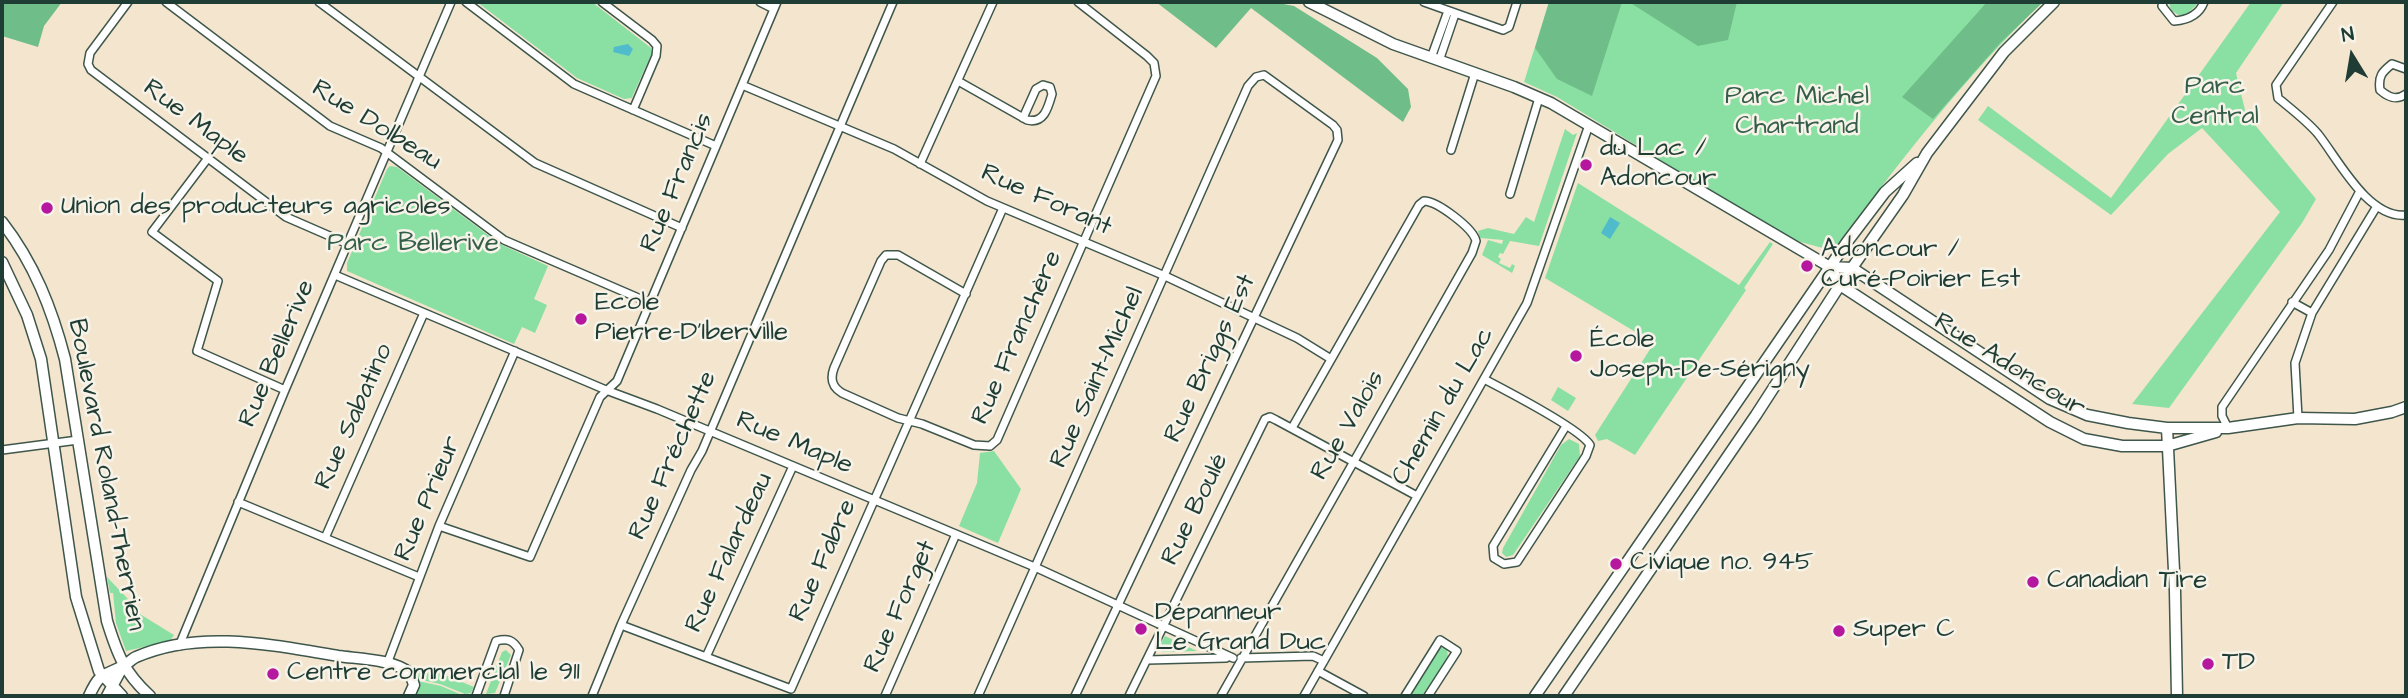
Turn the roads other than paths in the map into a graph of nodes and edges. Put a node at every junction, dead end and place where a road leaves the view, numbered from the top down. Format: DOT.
graph roads {
  1 [pos="128,2"];
  2 [pos="166,2"];
  3 [pos="319,2"];
  4 [pos="451,2"];
  5 [pos="466,2"];
  6 [pos="602,2"];
  7 [pos="760,2"];
  8 [pos="893,2"];
  9 [pos="993,2"];
  10 [pos="1078,2"];
  11 [pos="1310,2"];
  12 [pos="1424,2"];
  13 [pos="1517,2"];
  14 [pos="2054,2"];
  15 [pos="2163,2"];
  16 [pos="2204,2"];
  17 [pos="2333,2"];
  18 [pos="776,5"];
  19 [pos="1452,12"];
  20 [pos="1435,59"];
  21 [pos="2406,69"];
  22 [pos="1475,73"];
  23 [pos="419,76"];
  24 [pos="1256,77"];
  25 [pos="958,81"];
  26 [pos="742,85"];
  27 [pos="2406,94"];
  28 [pos="1539,98"];
  29 [pos="633,110"];
  30 [pos="1023,118"];
  31 [pos="1590,125"];
  32 [pos="840,126"];
  33 [pos="716,146"];
  34 [pos="1451,150"];
  35 [pos="387,153"];
  36 [pos="1927,153"];
  37 [pos="208,159"];
  38 [pos="920,164"];
  39 [pos="2360,191"];
  40 [pos="1510,194"];
  41 [pos="2377,206"];
  42 [pos="1003,208"];
  43 [pos="2406,215"];
  44 [pos="2,222"];
  45 [pos="682,228"];
  46 [pos="1084,242"];
  47 [pos="348,244"];
  48 [pos="2,262"];
  49 [pos="1830,267"];
  50 [pos="1852,268"];
  51 [pos="335,275"];
  52 [pos="1165,276"];
  53 [pos="1840,285"];
  54 [pos="966,293"];
  55 [pos="2292,302"];
  56 [pos="650,303"];
  57 [pos="424,313"];
  58 [pos="2312,313"];
  59 [pos="1254,317"];
  60 [pos="515,352"];
  61 [pos="1331,359"];
  62 [pos="1484,379"];
  63 [pos="285,390"];
  64 [pos="606,390"];
  65 [pos="2406,407"];
  66 [pos="2298,418"];
  67 [pos="909,421"];
  68 [pos="1566,426"];
  69 [pos="1292,428"];
  70 [pos="2167,428"];
  71 [pos="2228,428"];
  72 [pos="710,431"];
  73 [pos="78,440"];
  74 [pos="55,443"];
  75 [pos="2167,446"];
  76 [pos="2,450"];
  77 [pos="1353,462"];
  78 [pos="793,466"];
  79 [pos="1417,496"];
  80 [pos="874,500"];
  81 [pos="238,502"];
  82 [pos="439,526"];
  83 [pos="956,534"];
  84 [pos="325,538"];
  85 [pos="1037,568"];
  86 [pos="419,577"];
  87 [pos="1118,606"];
  88 [pos="621,625"];
  89 [pos="1163,627"];
  90 [pos="178,646"];
  91 [pos="706,657"];
  92 [pos="1238,658"];
  93 [pos="1147,660"];
  94 [pos="1324,660"];
  95 [pos="387,664"];
  96 [pos="123,666"];
  97 [pos="1318,671"];
  98 [pos="102,674"];
  99 [pos="109,691"];
  100 [pos="89,696"];
  101 [pos="122,696"];
  102 [pos="150,696"];
  103 [pos="409,696"];
  104 [pos="476,696"];
  105 [pos="504,696"];
  106 [pos="592,696"];
  107 [pos="885,696"];
  108 [pos="978,696"];
  109 [pos="1075,696"];
  110 [pos="1129,696"];
  111 [pos="1221,696"];
  112 [pos="1304,696"];
  113 [pos="1364,696"];
  114 [pos="1405,696"];
  115 [pos="1429,696"];
  116 [pos="1535,696"];
  117 [pos="1564,696"];
  118 [pos="2177,696"];
  1 -- 37 [label="street, Rue Maple"];
  2 -- 35 [label="street, Rue Dolbeau"];
  3 -- 23 [label="street"];
  4 -- 23 [label="street, Rue Bellerive"];
  5 -- 29 [label="street"];
  6 -- 29 [label="street"];
  7 -- 18 [label="street"];
  8 -- 32 [label="street, Rue Fréchette"];
  9 -- 25 [label="street"];
  10 -- 46 [label="street, Rue Franchère"];
  11 -- 20 [label="main road"];
  12 -- 19 [label="street"];
  13 -- 19 [label="street"];
  14 -- 36 [label="main road"];
  15 -- 16 [label="street"];
  17 -- 39 [label="street"];
  18 -- 26 [label="street, Rue Francis"];
  19 -- 20 [label="street"];
  20 -- 22 [label="main road"];
  21 -- 27 [label="street"];
  22 -- 28 [label="main road"];
  22 -- 34 [label="street"];
  23 -- 35 [label="street, Rue Bellerive"];
  23 -- 45 [label="street"];
  24 -- 52 [label="street, Rue Saint-Michel"];
  24 -- 59 [label="street, Rue Briggs Est"];
  25 -- 30 [label="street"];
  25 -- 38 [label="street"];
  26 -- 32 [label="street, Rue Forant"];
  26 -- 33 [label="street, Rue Francis"];
  28 -- 31 [label="main road"];
  28 -- 40 [label="street"];
  29 -- 33 [label="street"];
  30 -- 30 [label="street"];
  31 -- 49 [label="main road"];
  31 -- 62 [label="street, Chemin du Lac"];
  32 -- 38 [label="street, Rue Forant"];
  32 -- 72 [label="street, Rue Fréchette"];
  33 -- 45 [label="street, Rue Francis"];
  35 -- 47 [label="street, Rue Bellerive"];
  35 -- 56 [label="street, Rue Dolbeau"];
  36 -- 49 [label="main road"];
  36 -- 50 [label="main road"];
  37 -- 47 [label="street, Rue Maple"];
  37 -- 63 [label="street"];
  38 -- 42 [label="street, Rue Forant"];
  39 -- 41 [label="street"];
  39 -- 55 [label="street"];
  41 -- 43 [label="street"];
  41 -- 58 [label="street"];
  42 -- 46 [label="street, Rue Forant"];
  42 -- 54 [label="street, Rue Fabre"];
  44 -- 73 [label="main road, Boulevard Roland-Therrien"];
  45 -- 56 [label="street, Rue Francis"];
  46 -- 52 [label="street, Rue Forant"];
  46 -- 67 [label="street, Rue Franchère"];
  47 -- 51 [label="street, Rue Bellerive"];
  48 -- 74 [label="main road, Boulevard Roland-Therrien"];
  49 -- 50 [label="main road"];
  49 -- 53 [label="main road, Rue Adoncour"];
  49 -- 116 [label="main road"];
  50 -- 53 [label="main road"];
  50 -- 70 [label="main road, Rue Adoncour"];
  51 -- 57 [label="street, Rue Maple"];
  51 -- 63 [label="street, Rue Bellerive"];
  52 -- 59 [label="street, Rue Forant"];
  52 -- 85 [label="street, Rue Saint-Michel"];
  53 -- 75 [label="main road, Rue Adoncour"];
  53 -- 117 [label="main road"];
  54 -- 67 [label="street, Rue Fabre"];
  54 -- 67 [label="street, Rue Franchère"];
  55 -- 58 [label="street"];
  55 -- 71 [label="street"];
  56 -- 64 [label="street, Rue Francis"];
  57 -- 60 [label="street, Rue Maple"];
  57 -- 84 [label="street, Rue Sabatino"];
  58 -- 66 [label="street"];
  59 -- 61 [label="street, Rue Forant"];
  59 -- 87 [label="street, Rue Briggs Est"];
  60 -- 64 [label="street, Rue Maple"];
  60 -- 82 [label="street, Rue Prieur"];
  61 -- 69 [label="street"];
  61 -- 77 [label="street, Rue Valois"];
  62 -- 68 [label="street"];
  62 -- 79 [label="street, Chemin du Lac"];
  63 -- 81 [label="street, Rue Bellerive"];
  64 -- 72 [label="street, Rue Maple"];
  64 -- 82 [label="street, Rue Francis"];
  65 -- 66 [label="main road, Rue Adoncour"];
  66 -- 71 [label="main road, Rue Adoncour"];
  67 -- 80 [label="street, Rue Fabre"];
  68 -- 68 [label="street"];
  69 -- 77 [label="street"];
  69 -- 89 [label="street, Rue Boulé"];
  70 -- 71 [label="main road, Rue Adoncour"];
  70 -- 75 [label="main road"];
  71 -- 75 [label="main road, Rue Adoncour"];
  72 -- 78 [label="street, Rue Maple"];
  72 -- 88 [label="street, Rue Fréchette"];
  73 -- 74 [label="street"];
  73 -- 96 [label="main road, Boulevard Roland-Therrien"];
  74 -- 76 [label="street"];
  74 -- 98 [label="main road, Boulevard Roland-Therrien"];
  75 -- 118 [label="main road"];
  77 -- 79 [label="street"];
  77 -- 92 [label="street, Rue Valois"];
  78 -- 80 [label="street, Rue Maple"];
  78 -- 91 [label="street, Rue Falardeau"];
  79 -- 94 [label="street, Chemin du Lac"];
  80 -- 83 [label="street, Rue Maple"];
  80 -- 91 [label="street, Rue Fabre"];
  81 -- 84 [label="street"];
  81 -- 90 [label="street, Rue Bellerive"];
  82 -- 86 [label="street, Rue Prieur"];
  83 -- 85 [label="street, Rue Maple"];
  83 -- 107 [label="street, Rue Forget"];
  84 -- 86 [label="street"];
  85 -- 87 [label="street, Rue Maple"];
  85 -- 108 [label="street, Rue Saint-Michel"];
  86 -- 95 [label="street, Rue Prieur"];
  87 -- 89 [label="street, Rue Maple"];
  87 -- 109 [label="street, Rue Briggs Est"];
  88 -- 91 [label="street, Rue Fabre"];
  88 -- 106 [label="street, Rue Fréchette"];
  89 -- 92 [label="street, Rue Maple"];
  89 -- 93 [label="street, Rue Boulé"];
  90 -- 95 [label="main road"];
  90 -- 96 [label="main road"];
  92 -- 93 [label="street, Rue Maple"];
  92 -- 94 [label="street, Rue Maple"];
  92 -- 111 [label="street, Rue Valois"];
  93 -- 110 [label="street, Rue Boulé"];
  94 -- 97 [label="street, Chemin du Lac"];
  95 -- 103 [label="main road"];
  96 -- 98 [label="main road"];
  96 -- 99 [label="main road"];
  96 -- 102 [label="main road, Boulevard Roland-Therrien"];
  97 -- 112 [label="street, Chemin du Lac"];
  97 -- 113 [label="street"];
  98 -- 99 [label="main road, Boulevard Roland-Therrien"];
  98 -- 100 [label="main road"];
  99 -- 101 [label="main road, Boulevard Roland-Therrien"];
  104 -- 105 [label="street"];
  114 -- 115 [label="street"];
}
